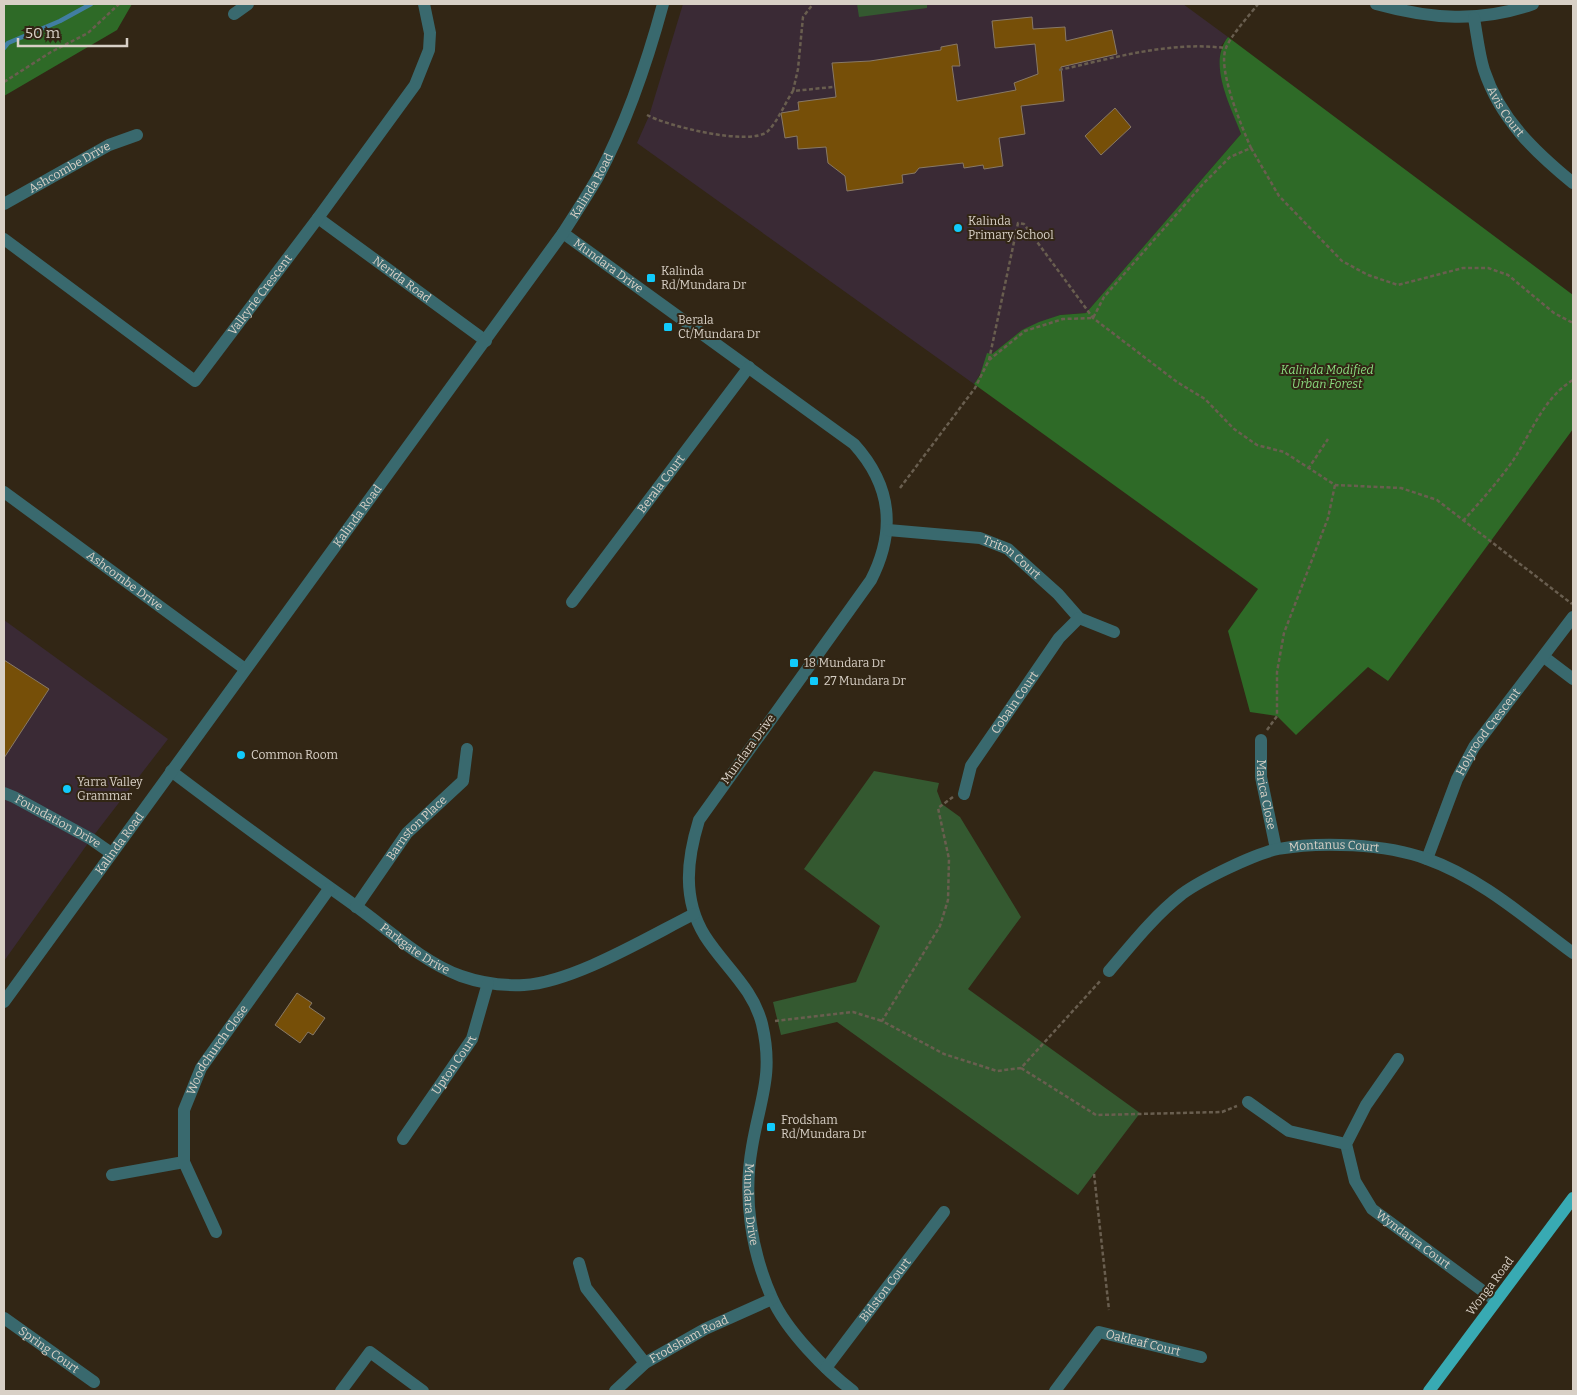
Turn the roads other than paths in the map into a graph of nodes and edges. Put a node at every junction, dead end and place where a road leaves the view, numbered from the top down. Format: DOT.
graph roads {
  1 [pos="248,4"];
  2 [pos="424,4"];
  3 [pos="663,4"];
  4 [pos="1376,4"];
  5 [pos="1533,4"];
  6 [pos="234,14"];
  7 [pos="1474,18"];
  8 [pos="138,136"];
  9 [pos="1573,183"];
  10 [pos="4,204"];
  11 [pos="318,218"];
  12 [pos="563,233"];
  13 [pos="4,239"];
  14 [pos="486,341"];
  15 [pos="749,366"];
  16 [pos="4,492"];
  17 [pos="888,530"];
  18 [pos="572,602"];
  19 [pos="1573,617"];
  20 [pos="1079,618"];
  21 [pos="1114,632"];
  22 [pos="1544,657"];
  23 [pos="246,669"];
  24 [pos="1573,679"];
  25 [pos="1261,740"];
  26 [pos="467,749"];
  27 [pos="171,771"];
  28 [pos="4,793"];
  29 [pos="964,794"];
  30 [pos="1276,850"];
  31 [pos="111,853"];
  32 [pos="1427,859"];
  33 [pos="330,889"];
  34 [pos="356,907"];
  35 [pos="694,914"];
  36 [pos="1573,953"];
  37 [pos="1110,971"];
  38 [pos="488,983"];
  39 [pos="4,1002"];
  40 [pos="1398,1059"];
  41 [pos="1248,1102"];
  42 [pos="403,1139"];
  43 [pos="1346,1144"];
  44 [pos="184,1162"];
  45 [pos="112,1175"];
  46 [pos="1573,1198"];
  47 [pos="944,1212"];
  48 [pos="216,1232"];
  49 [pos="579,1263"];
  50 [pos="772,1299"];
  51 [pos="1495,1300"];
  52 [pos="4,1318"];
  53 [pos="1201,1357"];
  54 [pos="645,1363"];
  55 [pos="826,1368"];
  56 [pos="94,1382"];
  57 [pos="341,1391"];
  58 [pos="424,1391"];
  59 [pos="615,1391"];
  60 [pos="853,1391"];
  61 [pos="1055,1391"];
  62 [pos="1429,1391"];
  1 -- 6 [label="street"];
  2 -- 11 [label="street, Valkyrie Crescent"];
  3 -- 12 [label="street, Kalinda Road"];
  4 -- 7 [label="street"];
  5 -- 7 [label="street"];
  7 -- 9 [label="street, Avis Court"];
  8 -- 10 [label="street, Ashcombe Drive"];
  11 -- 13 [label="street, Valkyrie Crescent"];
  11 -- 14 [label="street, Nerida Road"];
  12 -- 14 [label="street, Kalinda Road"];
  12 -- 15 [label="street, Mundara Drive"];
  14 -- 23 [label="street, Kalinda Road"];
  15 -- 17 [label="street, Mundara Drive"];
  15 -- 18 [label="street, Berala Court"];
  16 -- 23 [label="street, Ashcombe Drive"];
  17 -- 20 [label="street, Triton Court"];
  17 -- 35 [label="street, Mundara Drive"];
  19 -- 22 [label="street, Holyrood Crescent"];
  20 -- 21 [label="street, Triton Court"];
  20 -- 29 [label="street, Cobain Court"];
  22 -- 24 [label="street"];
  22 -- 32 [label="street, Holyrood Crescent"];
  23 -- 27 [label="street, Kalinda Road"];
  25 -- 30 [label="street, Marica Close"];
  26 -- 34 [label="street, Barnston Place"];
  27 -- 31 [label="street, Kalinda Road"];
  27 -- 33 [label="street, Parkgate Drive"];
  28 -- 31 [label="street, Foundation Drive"];
  30 -- 32 [label="street, Montanus Court"];
  30 -- 37 [label="street, Montanus Court"];
  31 -- 39 [label="street, Kalinda Road"];
  32 -- 36 [label="street, Montanus Court"];
  33 -- 34 [label="street, Parkgate Drive"];
  33 -- 44 [label="street, Woodchurch Close"];
  34 -- 38 [label="street, Parkgate Drive"];
  35 -- 38 [label="street, Parkgate Drive"];
  35 -- 50 [label="street, Mundara Drive"];
  38 -- 42 [label="street, Upton Court"];
  40 -- 43 [label="street"];
  41 -- 43 [label="street"];
  43 -- 51 [label="street, Wyndarra Court"];
  44 -- 45 [label="street"];
  44 -- 48 [label="street, Woodchurch Close"];
  46 -- 51 [label="main road, Wonga Road"];
  47 -- 55 [label="street, Bidston Court"];
  49 -- 54 [label="street"];
  50 -- 54 [label="street, Frodsham Road"];
  50 -- 55 [label="street, Mundara Drive"];
  51 -- 62 [label="main road, Wonga Road"];
  52 -- 56 [label="street, Spring Court"];
  53 -- 61 [label="street, Oakleaf Court"];
  54 -- 59 [label="street, Frodsham Road"];
  55 -- 60 [label="street, Mundara Drive"];
  57 -- 58 [label="street"];
}
